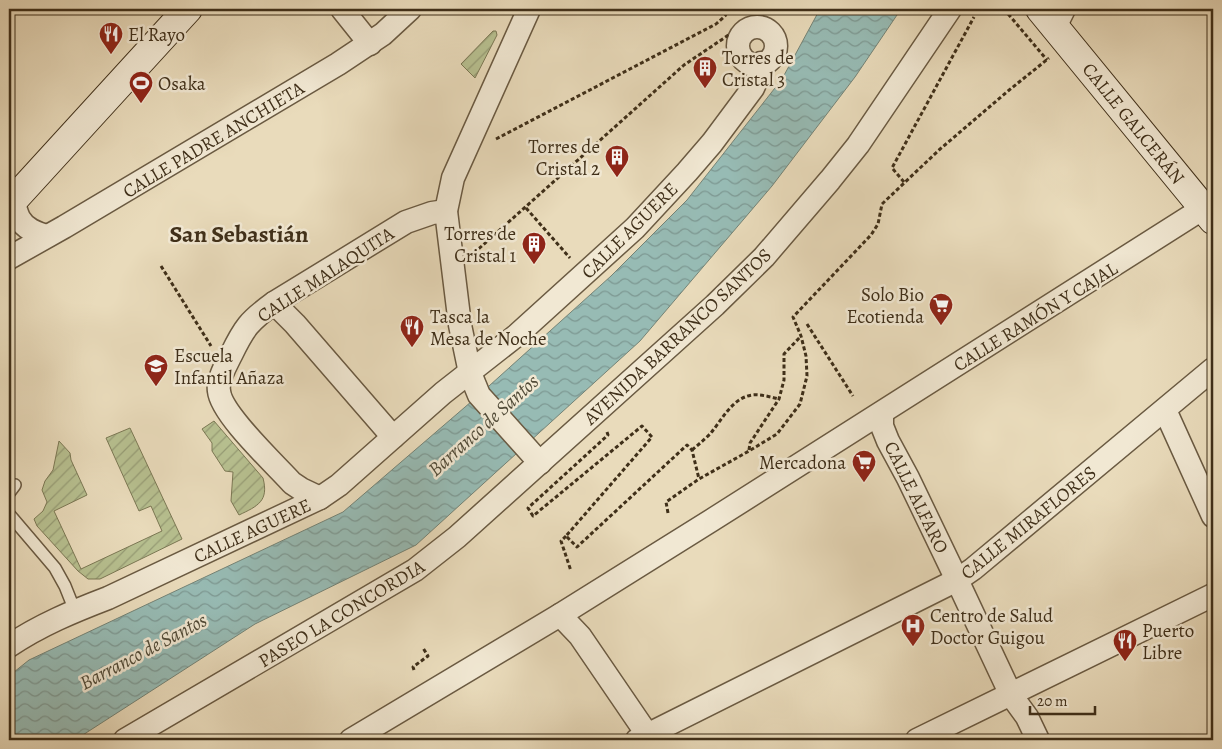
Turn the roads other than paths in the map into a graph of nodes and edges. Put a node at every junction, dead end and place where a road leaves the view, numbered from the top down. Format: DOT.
graph roads {
  1 [pos="188,9"];
  2 [pos="342,9"];
  3 [pos="410,9"];
  4 [pos="529,9"];
  5 [pos="950,9"];
  6 [pos="1053,15"];
  7 [pos="370,44"];
  8 [pos="761,63"];
  9 [pos="10,200"];
  10 [pos="1210,210"];
  11 [pos="446,212"];
  12 [pos="47,236"];
  13 [pos="9,258"];
  14 [pos="274,303"];
  15 [pos="1213,369"];
  16 [pos="470,373"];
  17 [pos="1165,410"];
  18 [pos="882,413"];
  19 [pos="393,437"];
  20 [pos="540,463"];
  21 [pos="320,498"];
  22 [pos="9,514"];
  23 [pos="1213,516"];
  24 [pos="957,580"];
  25 [pos="1213,595"];
  26 [pos="75,611"];
  27 [pos="560,615"];
  28 [pos="9,646"];
  29 [pos="1011,696"];
  30 [pos="645,739"];
  31 [pos="125,740"];
  32 [pos="351,740"];
  33 [pos="916,740"];
  34 [pos="1038,740"];
  1 -- 9 [label="street"];
  2 -- 7 [label="street"];
  3 -- 7 [label="street, CALLE PADRE ANCHIETA"];
  4 -- 11 [label="street"];
  5 -- 20 [label="street, AVENIDA BARRANCO SANTOS"];
  6 -- 10 [label="street, CALLE GALCERÁN"];
  7 -- 12 [label="street, CALLE PADRE ANCHIETA"];
  8 -- 16 [label="street, CALLE AGUERE"];
  9 -- 12 [label="street"];
  10 -- 18 [label="street, CALLE RAMÓN Y CAJAL"];
  11 -- 14 [label="street, CALLE MALAQUITA"];
  11 -- 16 [label="street"];
  12 -- 13 [label="street, CALLE PADRE ANCHIETA"];
  14 -- 19 [label="street"];
  14 -- 21 [label="street, CALLE MALAQUITA"];
  15 -- 17 [label="street, CALLE MIRAFLORES"];
  16 -- 19 [label="street, CALLE AGUERE"];
  16 -- 20 [label="street"];
  17 -- 23 [label="street"];
  17 -- 24 [label="street, CALLE MIRAFLORES"];
  18 -- 24 [label="street, CALLE ALFARO"];
  18 -- 27 [label="street, CALLE RAMÓN Y CAJAL"];
  19 -- 21 [label="street, CALLE AGUERE"];
  20 -- 31 [label="street, PASEO LA CONCORDIA"];
  21 -- 26 [label="street, CALLE AGUERE"];
  22 -- 26 [label="lane"];
  24 -- 29 [label="street, CALLE ALFARO"];
  24 -- 30 [label="street, CALLE MIRAFLORES"];
  25 -- 29 [label="street"];
  26 -- 28 [label="street, CALLE AGUERE"];
  27 -- 30 [label="street"];
  27 -- 32 [label="street, CALLE RAMÓN Y CAJAL"];
  29 -- 33 [label="street"];
  29 -- 34 [label="street, CALLE ALFARO"];
}
